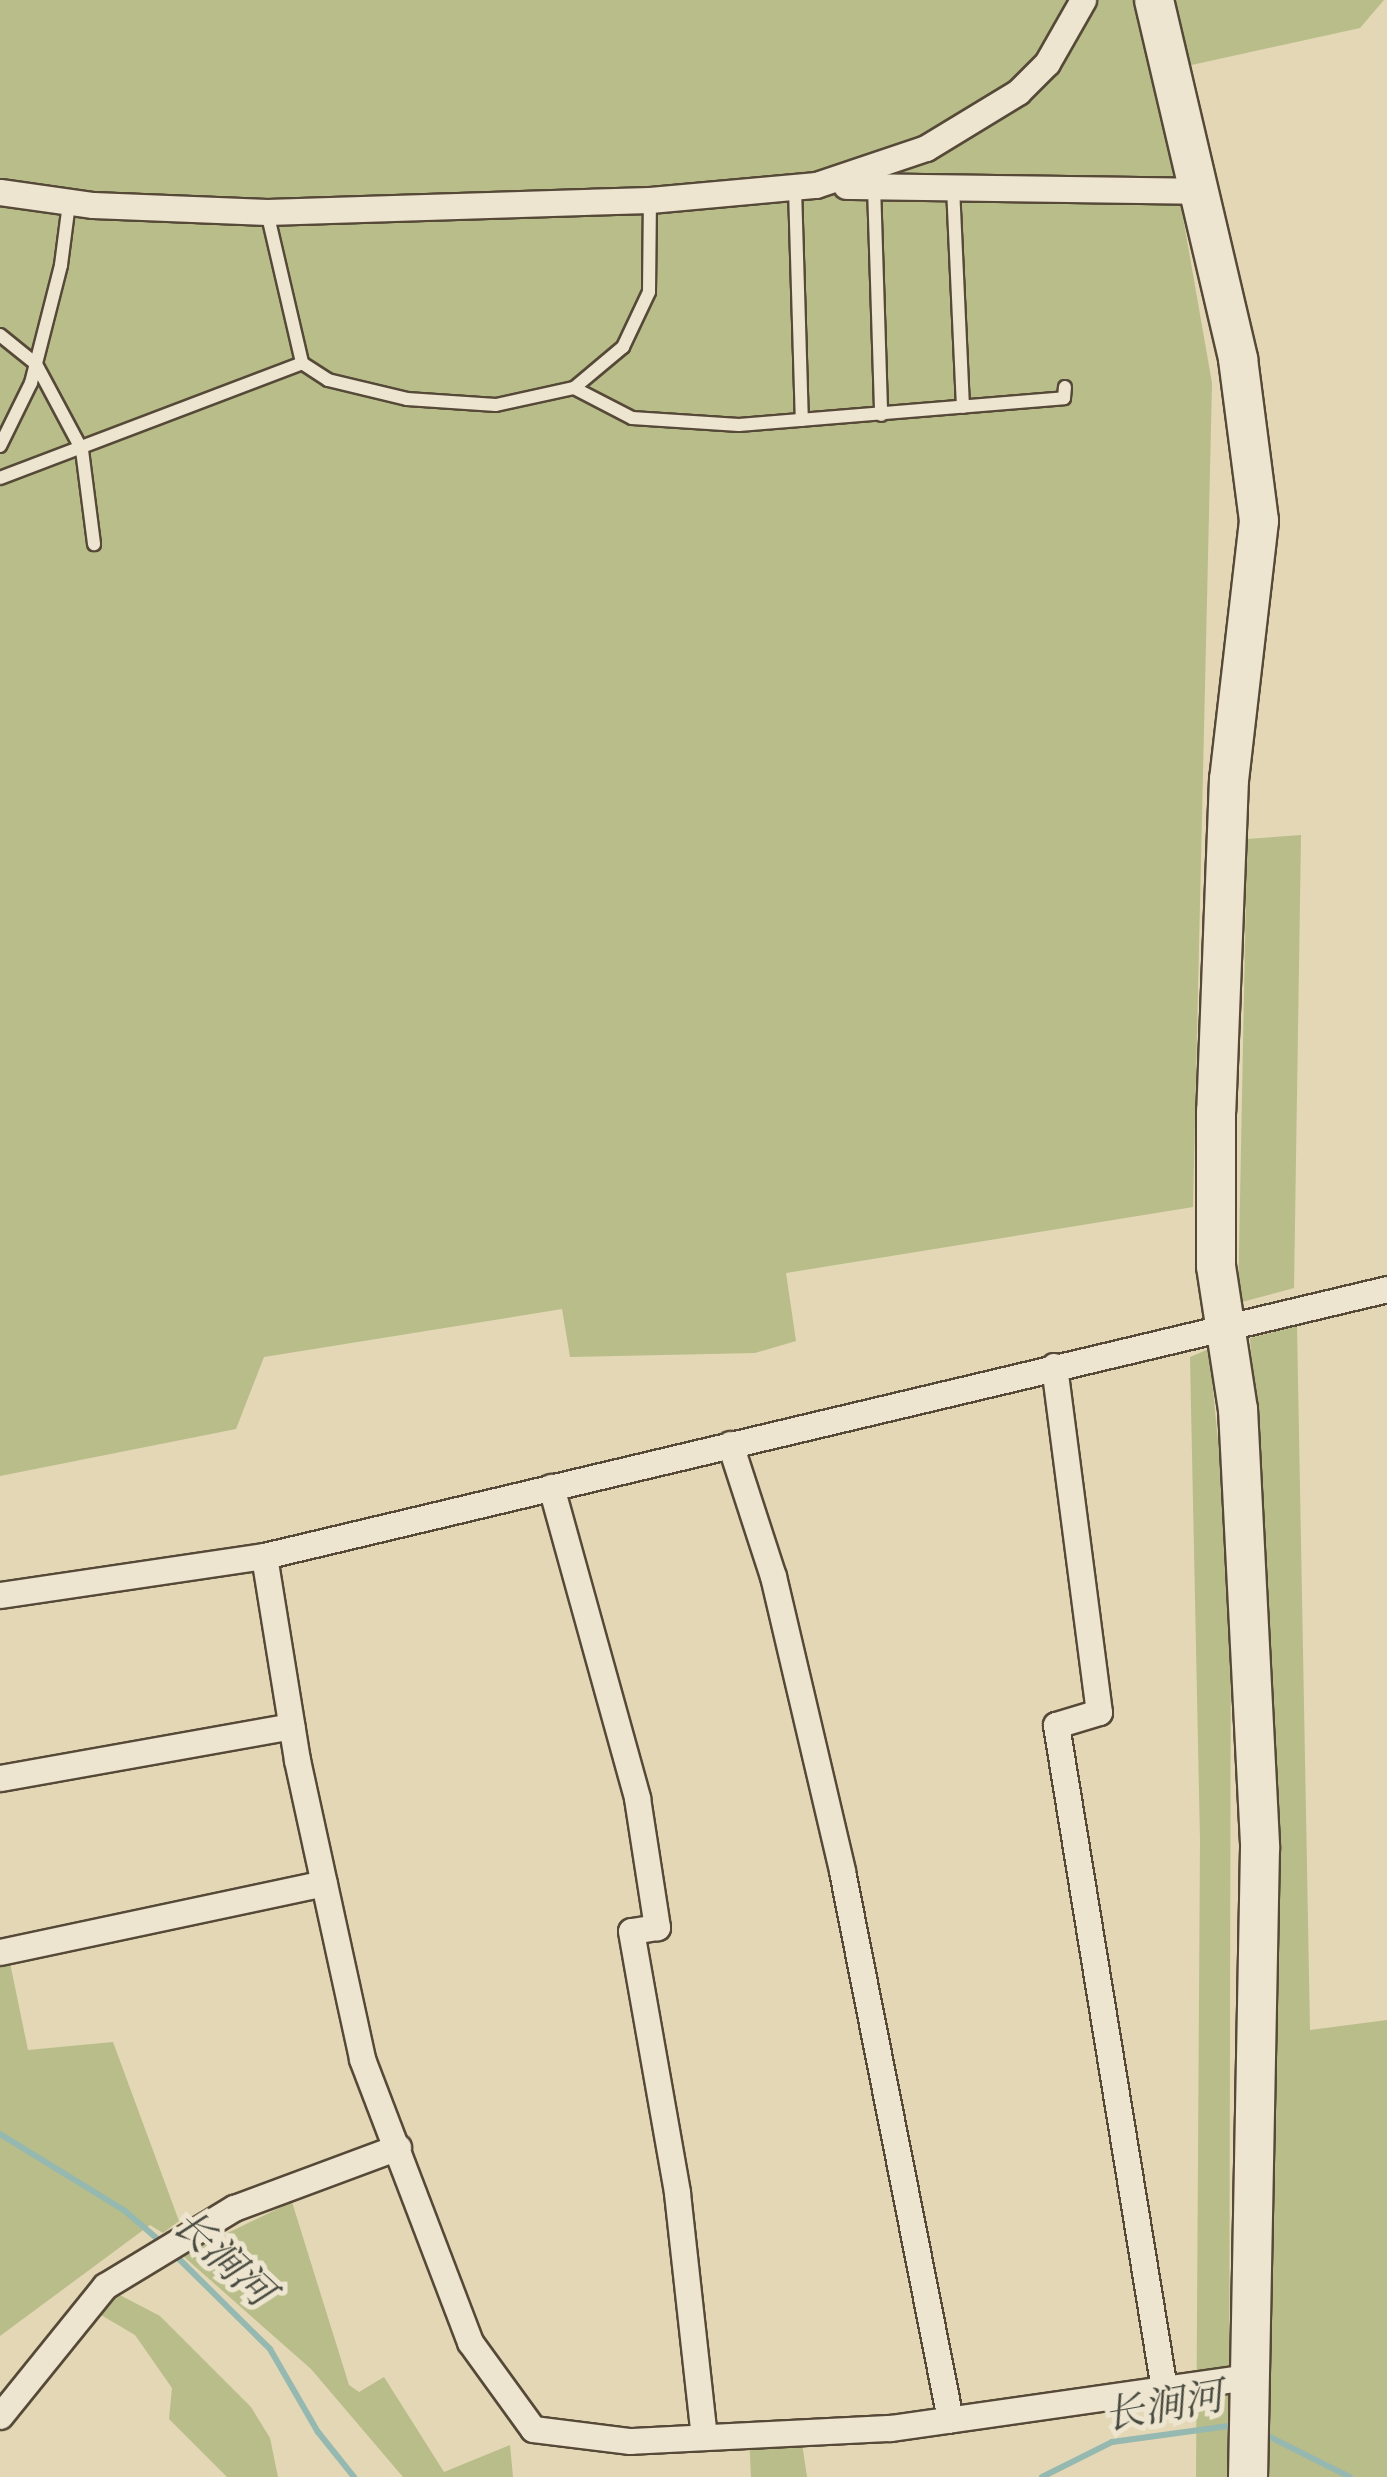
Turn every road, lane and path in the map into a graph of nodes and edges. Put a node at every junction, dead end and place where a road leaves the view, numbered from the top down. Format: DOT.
graph roads {
  1 [pos="1083,0"];
  2 [pos="1154,0"];
  3 [pos="874,186"];
  4 [pos="805,187"];
  5 [pos="953,188"];
  6 [pos="1199,191"];
  7 [pos="0,192"];
  8 [pos="650,200"];
  9 [pos="68,203"];
  10 [pos="268,212"];
  11 [pos="0,335"];
  12 [pos="36,364"];
  13 [pos="302,364"];
  14 [pos="1065,386"];
  15 [pos="574,388"];
  16 [pos="962,407"];
  17 [pos="881,414"];
  18 [pos="802,420"];
  19 [pos="0,446"];
  20 [pos="82,450"];
  21 [pos="0,478"];
  22 [pos="94,544"];
  23 [pos="1387,1288"];
  24 [pos="1224,1325"];
  25 [pos="1054,1366"];
  26 [pos="730,1444"];
  27 [pos="551,1486"];
  28 [pos="264,1556"];
  29 [pos="0,1596"];
  30 [pos="292,1726"];
  31 [pos="0,1778"];
  32 [pos="324,1882"];
  33 [pos="0,1952"];
  34 [pos="398,2147"];
  35 [pos="1250,2376"];
  36 [pos="1164,2389"];
  37 [pos="0,2416"];
  38 [pos="950,2419"];
  39 [pos="704,2437"];
  40 [pos="1248,2477"];
  1 -- 4 [label="street"];
  2 -- 6 [label="street"];
  3 -- 4 [label="street"];
  3 -- 5 [label="street"];
  3 -- 17 [label="lane"];
  4 -- 8 [label="street"];
  4 -- 18 [label="lane"];
  5 -- 6 [label="street"];
  5 -- 16 [label="lane"];
  6 -- 24 [label="street"];
  7 -- 9 [label="street"];
  8 -- 10 [label="street"];
  8 -- 15 [label="lane"];
  9 -- 10 [label="street"];
  9 -- 12 [label="lane"];
  10 -- 13 [label="lane"];
  11 -- 12 [label="lane"];
  12 -- 19 [label="lane"];
  12 -- 20 [label="lane"];
  13 -- 15 [label="lane"];
  13 -- 20 [label="lane"];
  14 -- 16 [label="lane"];
  15 -- 18 [label="lane"];
  16 -- 17 [label="lane"];
  17 -- 18 [label="lane"];
  20 -- 21 [label="lane"];
  20 -- 22 [label="lane"];
  23 -- 24 [label="street"];
  24 -- 25 [label="street"];
  24 -- 35 [label="street"];
  25 -- 26 [label="street"];
  25 -- 36 [label="street"];
  26 -- 27 [label="street"];
  26 -- 38 [label="street"];
  27 -- 28 [label="street"];
  27 -- 39 [label="street"];
  28 -- 29 [label="street"];
  28 -- 30 [label="street"];
  30 -- 31 [label="street"];
  30 -- 32 [label="street"];
  32 -- 33 [label="street"];
  32 -- 34 [label="street"];
  34 -- 37 [label="street"];
  34 -- 39 [label="street"];
  35 -- 36 [label="street"];
  35 -- 40 [label="street"];
  36 -- 38 [label="street"];
  38 -- 39 [label="street"];
}
